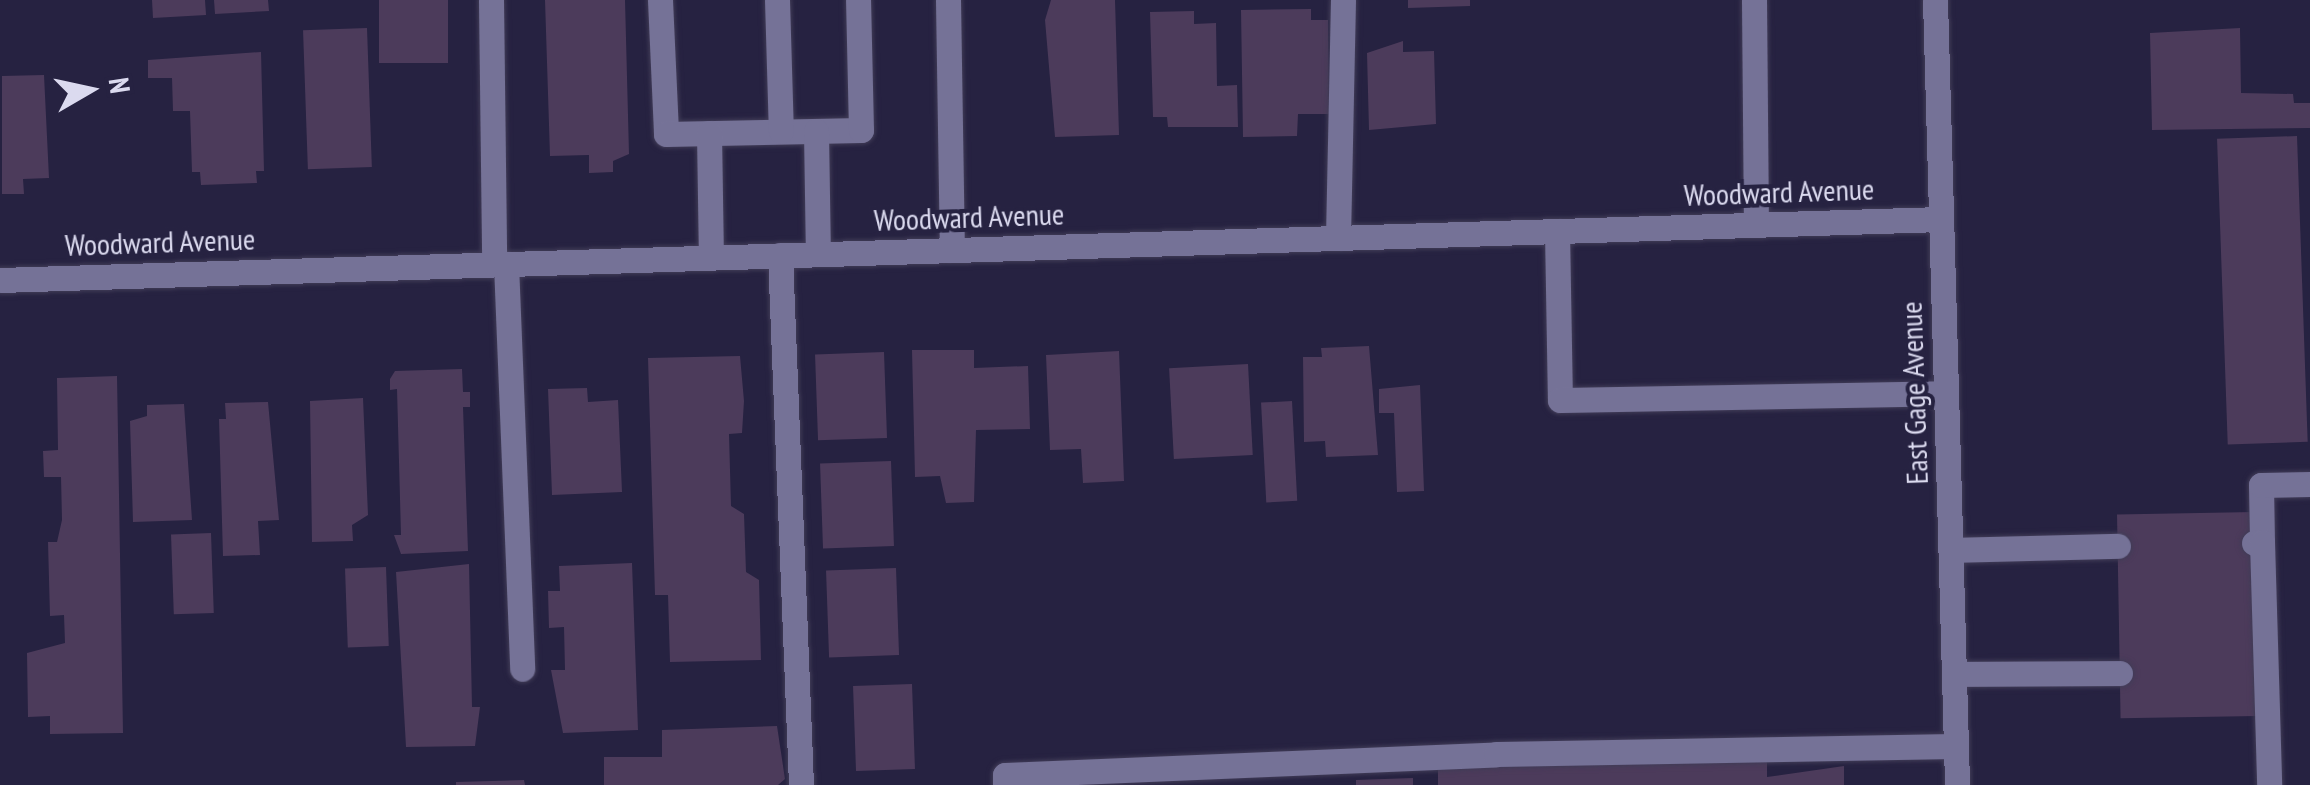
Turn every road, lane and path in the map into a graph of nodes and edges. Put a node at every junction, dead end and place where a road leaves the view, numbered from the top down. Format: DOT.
graph roads {
  1 [pos="491,0"];
  2 [pos="660,0"];
  3 [pos="777,0"];
  4 [pos="858,0"];
  5 [pos="948,0"];
  6 [pos="1344,0"];
  7 [pos="1754,0"];
  8 [pos="1935,0"];
  9 [pos="816,130"];
  10 [pos="781,131"];
  11 [pos="709,133"];
  12 [pos="1941,219"];
  13 [pos="1756,224"];
  14 [pos="1557,231"];
  15 [pos="1338,238"];
  16 [pos="952,250"];
  17 [pos="818,254"];
  18 [pos="780,255"];
  19 [pos="711,257"];
  20 [pos="500,264"];
  21 [pos="0,280"];
  22 [pos="1946,392"];
  23 [pos="2310,484"];
  24 [pos="2118,546"];
  25 [pos="1951,550"];
  26 [pos="522,668"];
  27 [pos="2120,673"];
  28 [pos="1954,674"];
  29 [pos="1956,746"];
  30 [pos="1277,775"];
  31 [pos="802,785"];
  32 [pos="1005,785"];
  33 [pos="1957,785"];
  34 [pos="2269,785"];
  1 -- 20 [label="street"];
  2 -- 11 [label="street"];
  3 -- 10 [label="street"];
  4 -- 9 [label="street"];
  5 -- 16 [label="street"];
  6 -- 15 [label="street"];
  7 -- 13 [label="street"];
  8 -- 12 [label="street, East Gage Avenue"];
  9 -- 10 [label="street"];
  9 -- 17 [label="street"];
  10 -- 11 [label="street"];
  11 -- 19 [label="street"];
  12 -- 13 [label="street, Woodward Avenue"];
  12 -- 22 [label="street, East Gage Avenue"];
  13 -- 14 [label="street, Woodward Avenue"];
  14 -- 15 [label="street, Woodward Avenue"];
  14 -- 22 [label="street"];
  15 -- 16 [label="street, Woodward Avenue"];
  16 -- 17 [label="street, Woodward Avenue"];
  17 -- 18 [label="street, Woodward Avenue"];
  18 -- 19 [label="street, Woodward Avenue"];
  18 -- 31 [label="street"];
  19 -- 20 [label="street, Woodward Avenue"];
  20 -- 21 [label="street, Woodward Avenue"];
  20 -- 26 [label="street"];
  22 -- 25 [label="street, East Gage Avenue"];
  23 -- 34 [label="street"];
  24 -- 25 [label="street"];
  25 -- 28 [label="street, East Gage Avenue"];
  27 -- 28 [label="street"];
  28 -- 29 [label="street, East Gage Avenue"];
  29 -- 30 [label="street"];
  29 -- 33 [label="street, East Gage Avenue"];
  30 -- 32 [label="street"];
}
